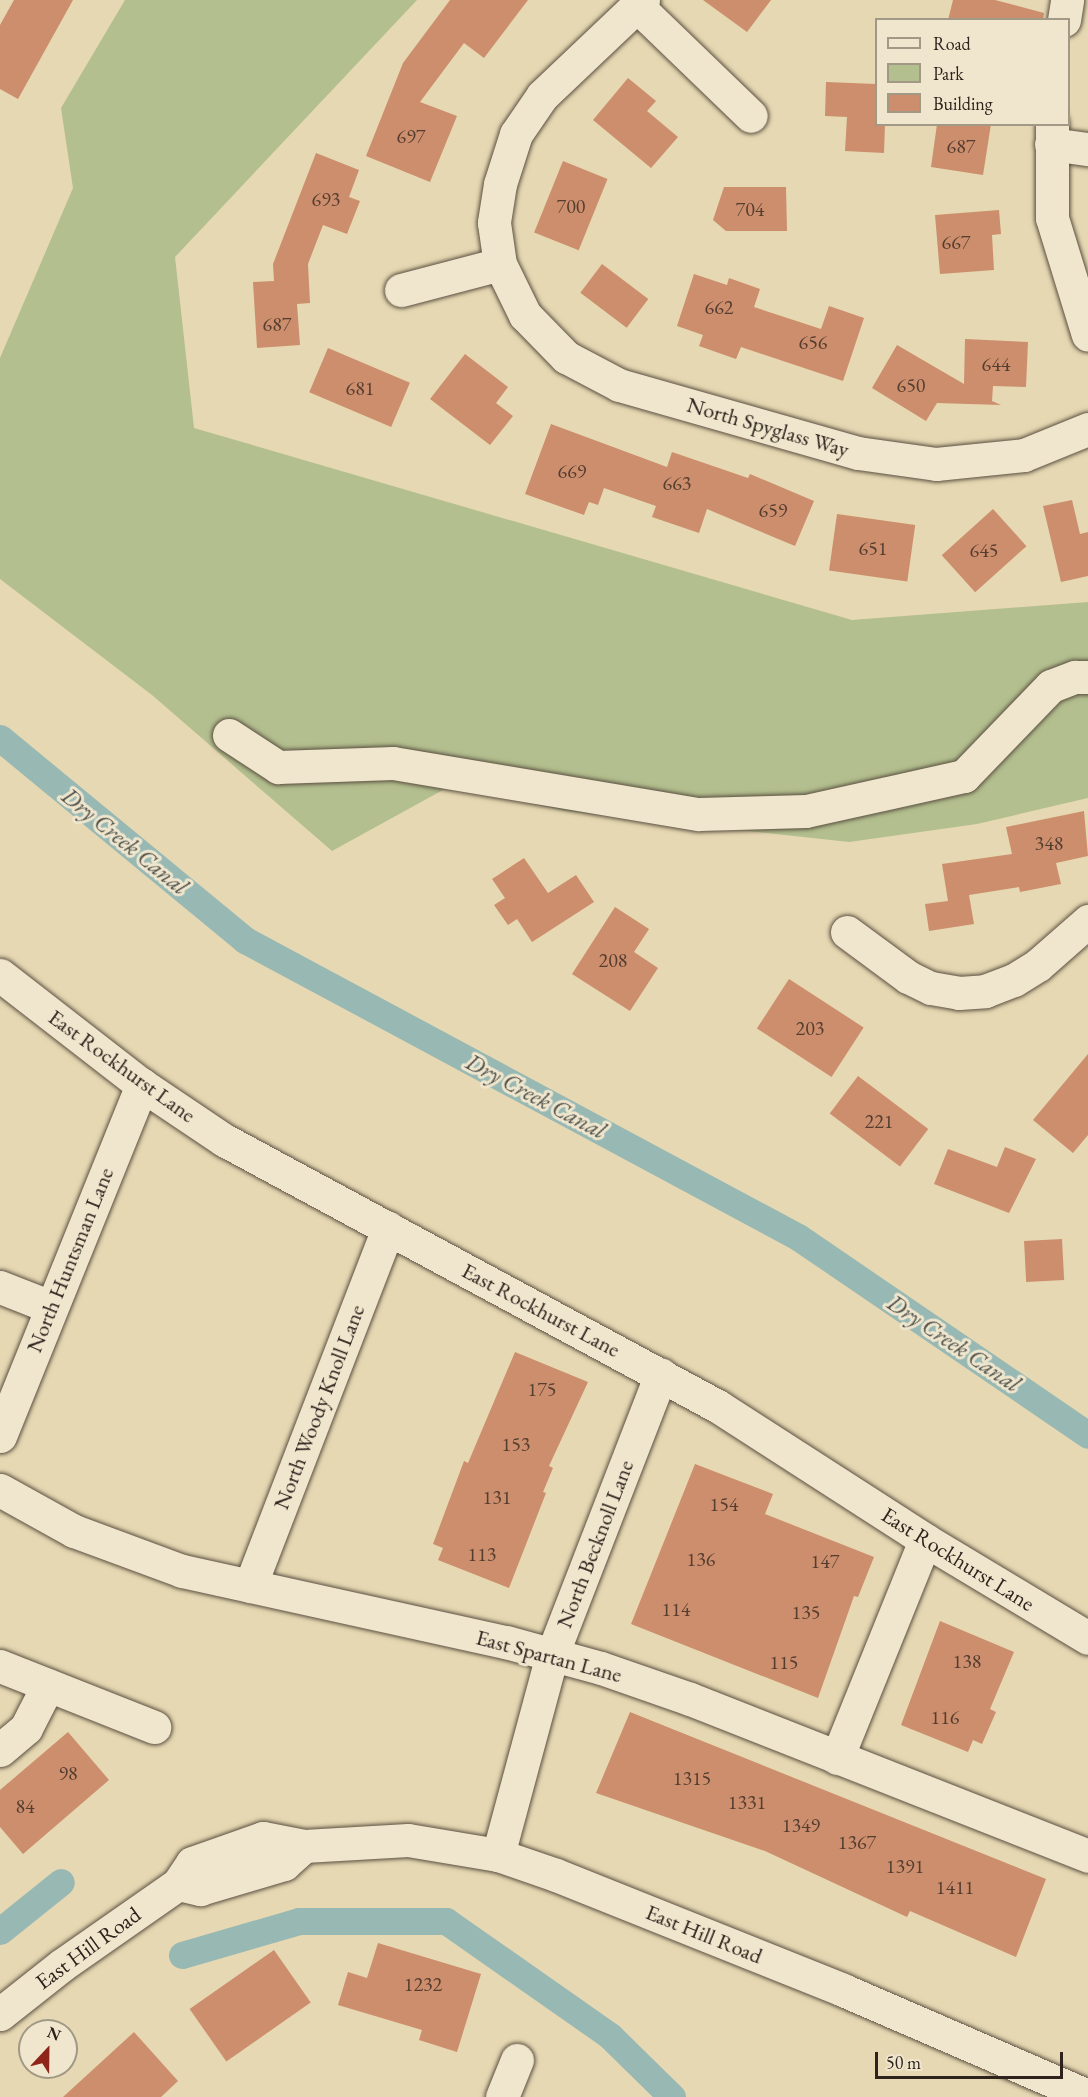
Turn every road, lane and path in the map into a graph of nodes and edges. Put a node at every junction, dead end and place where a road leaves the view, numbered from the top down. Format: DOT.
graph roads {
  1 [pos="1067,0"];
  2 [pos="640,3"];
  3 [pos="1064,18"];
  4 [pos="751,116"];
  5 [pos="1052,134"];
  6 [pos="1088,149"];
  7 [pos="500,264"];
  8 [pos="401,290"];
  9 [pos="1088,335"];
  10 [pos="1088,429"];
  11 [pos="1088,677"];
  12 [pos="229,735"];
  13 [pos="1088,921"];
  14 [pos="847,932"];
  15 [pos="0,975"];
  16 [pos="142,1085"];
  17 [pos="388,1228"];
  18 [pos="0,1287"];
  19 [pos="51,1307"];
  20 [pos="661,1374"];
  21 [pos="0,1436"];
  22 [pos="0,1490"];
  23 [pos="925,1540"];
  24 [pos="250,1586"];
  25 [pos="1088,1638"];
  26 [pos="552,1654"];
  27 [pos="0,1666"];
  28 [pos="48,1685"];
  29 [pos="154,1727"];
  30 [pos="0,1750"];
  31 [pos="837,1758"];
  32 [pos="498,1855"];
  33 [pos="1088,1856"];
  34 [pos="0,2014"];
  35 [pos="518,2060"];
  36 [pos="1088,2096"];
  37 [pos="502,2097"];
  1 -- 3 [label="street"];
  2 -- 4 [label="street, North Spyglass Way"];
  2 -- 7 [label="street, North Spyglass Way"];
  5 -- 6 [label="street"];
  5 -- 9 [label="street"];
  7 -- 8 [label="street"];
  7 -- 10 [label="street, North Spyglass Way"];
  11 -- 12 [label="street"];
  13 -- 14 [label="street"];
  15 -- 16 [label="street, East Rockhurst Lane"];
  16 -- 17 [label="street, East Rockhurst Lane"];
  16 -- 19 [label="street, North Huntsman Lane"];
  17 -- 20 [label="street, East Rockhurst Lane"];
  17 -- 24 [label="street, North Woody Knoll Lane"];
  18 -- 19 [label="street"];
  19 -- 21 [label="street, North Huntsman Lane"];
  20 -- 23 [label="street, East Rockhurst Lane"];
  20 -- 26 [label="street, North Becknoll Lane"];
  22 -- 24 [label="street, East Spartan Lane"];
  23 -- 25 [label="street, East Rockhurst Lane"];
  23 -- 31 [label="street"];
  24 -- 26 [label="street, East Spartan Lane"];
  26 -- 31 [label="street, East Spartan Lane"];
  26 -- 32 [label="street, North Becknoll Lane"];
  27 -- 28 [label="street"];
  28 -- 29 [label="street"];
  28 -- 30 [label="street"];
  31 -- 33 [label="street, East Spartan Lane"];
  32 -- 34 [label="street, East Hill Road"];
  32 -- 36 [label="street, East Hill Road"];
  35 -- 37 [label="street"];
}
